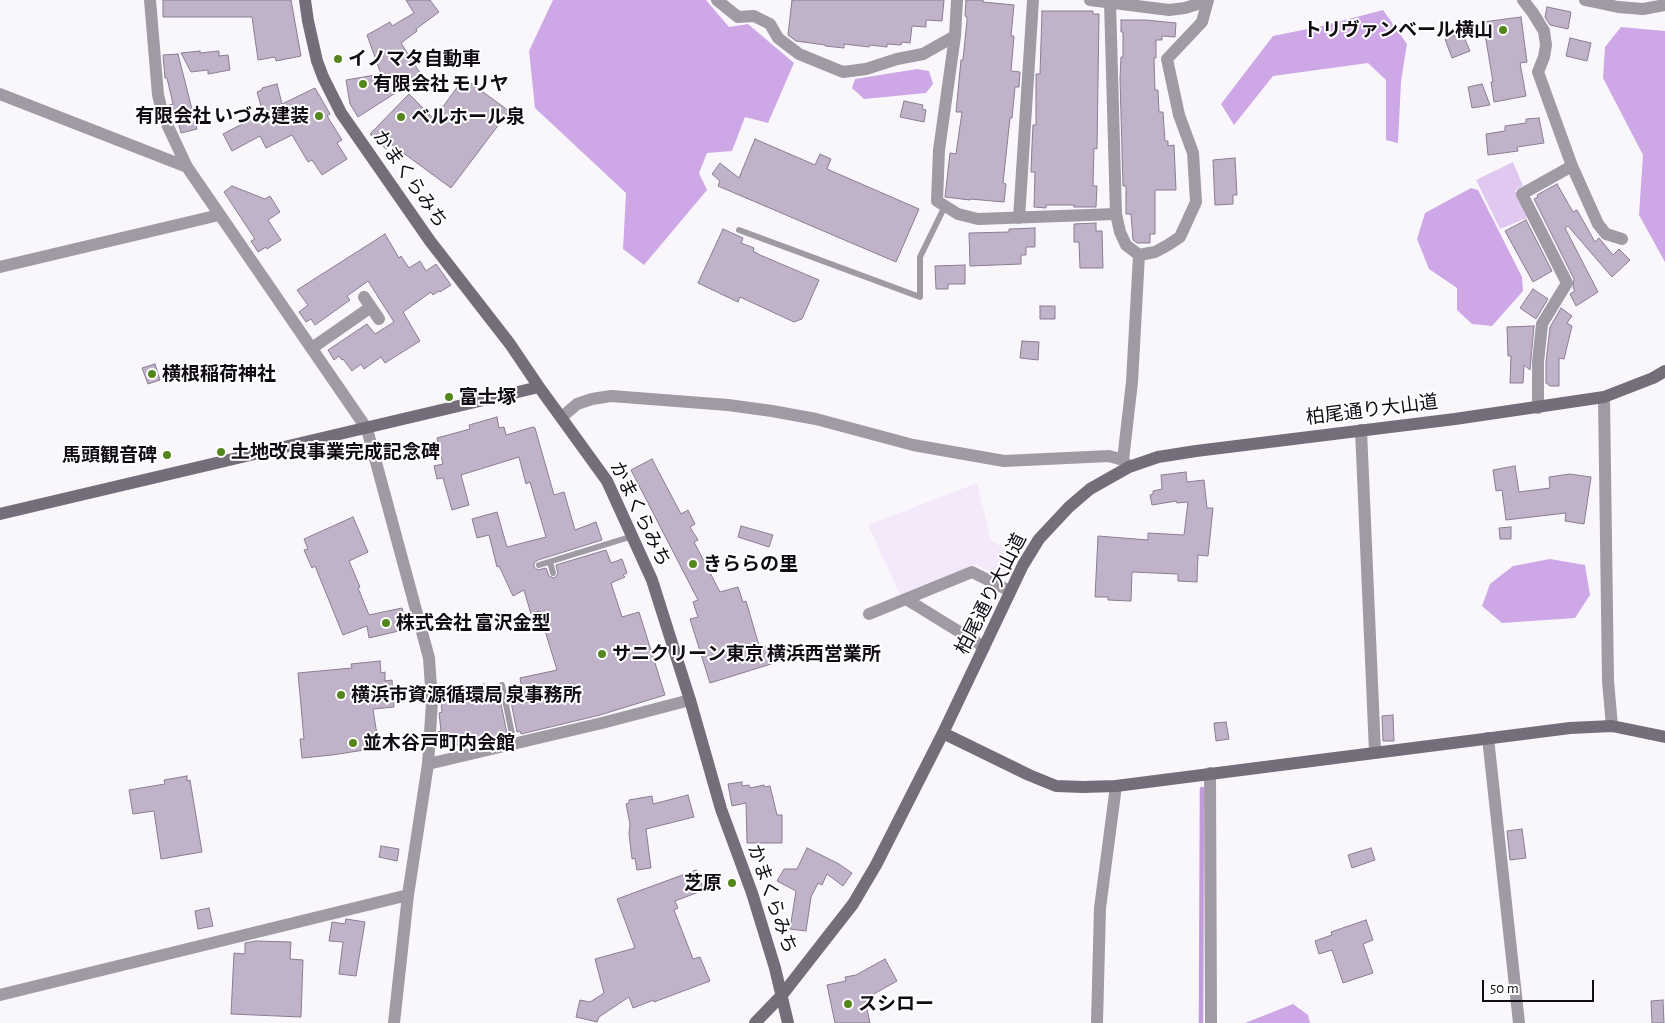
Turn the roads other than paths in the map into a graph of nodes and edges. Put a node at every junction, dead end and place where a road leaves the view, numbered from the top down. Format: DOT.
graph roads {
  1 [pos="150,0"];
  2 [pos="305,0"];
  3 [pos="957,0"];
  4 [pos="1033,0"];
  5 [pos="1090,0"];
  6 [pos="1523,0"];
  7 [pos="1585,0"];
  8 [pos="720,1"];
  9 [pos="1207,1"];
  10 [pos="1110,2"];
  11 [pos="1643,4"];
  12 [pos="1665,5"];
  13 [pos="955,36"];
  14 [pos="0,94"];
  15 [pos="1572,166"];
  16 [pos="187,167"];
  17 [pos="945,206"];
  18 [pos="1116,214"];
  19 [pos="219,215"];
  20 [pos="1018,218"];
  21 [pos="739,230"];
  22 [pos="1622,239"];
  23 [pos="1139,255"];
  24 [pos="0,267"];
  25 [pos="379,319"];
  26 [pos="312,348"];
  27 [pos="1665,372"];
  28 [pos="539,387"];
  29 [pos="1604,397"];
  30 [pos="1538,408"];
  31 [pos="562,417"];
  32 [pos="367,428"];
  33 [pos="1361,430"];
  34 [pos="1126,463"];
  35 [pos="0,514"];
  36 [pos="633,536"];
  37 [pos="550,562"];
  38 [pos="539,565"];
  39 [pos="553,573"];
  40 [pos="1010,591"];
  41 [pos="906,599"];
  42 [pos="869,614"];
  43 [pos="984,647"];
  44 [pos="502,685"];
  45 [pos="690,700"];
  46 [pos="1612,726"];
  47 [pos="943,733"];
  48 [pos="1665,737"];
  49 [pos="1488,738"];
  50 [pos="514,744"];
  51 [pos="1375,752"];
  52 [pos="428,764"];
  53 [pos="1210,773"];
  54 [pos="1116,786"];
  55 [pos="408,895"];
  56 [pos="0,995"];
  57 [pos="782,995"];
  58 [pos="394,1023"];
  59 [pos="755,1023"];
  60 [pos="788,1023"];
  61 [pos="1097,1023"];
  62 [pos="1210,1023"];
  63 [pos="1519,1023"];
  1 -- 16 [label="street"];
  2 -- 28 [label="street, かまくらみち"];
  3 -- 13 [label="street"];
  4 -- 20 [label="street"];
  5 -- 10 [label="street"];
  6 -- 15 [label="street"];
  7 -- 11 [label="street"];
  8 -- 13 [label="street"];
  9 -- 10 [label="street"];
  9 -- 23 [label="street"];
  10 -- 18 [label="street"];
  11 -- 12 [label="street"];
  13 -- 17 [label="street"];
  14 -- 16 [label="street"];
  15 -- 22 [label="street"];
  15 -- 30 [label="street"];
  16 -- 19 [label="street"];
  17 -- 20 [label="street"];
  17 -- 21 [label="lane"];
  18 -- 20 [label="street"];
  18 -- 23 [label="street"];
  19 -- 24 [label="street"];
  19 -- 26 [label="street"];
  23 -- 34 [label="street"];
  25 -- 26 [label="street"];
  26 -- 32 [label="street"];
  27 -- 29 [label="street, 柏尾通り大山道"];
  28 -- 31 [label="street, かまくらみち"];
  28 -- 32 [label="street"];
  29 -- 30 [label="street, 柏尾通り大山道"];
  29 -- 46 [label="street"];
  30 -- 33 [label="street, 柏尾通り大山道"];
  31 -- 34 [label="street"];
  31 -- 36 [label="street, かまくらみち"];
  32 -- 35 [label="street"];
  32 -- 52 [label="street"];
  33 -- 34 [label="street, 柏尾通り大山道"];
  33 -- 51 [label="street"];
  34 -- 40 [label="street, 柏尾通り大山道"];
  36 -- 37 [label="lane"];
  36 -- 45 [label="street, かまくらみち"];
  37 -- 38 [label="lane"];
  37 -- 39 [label="lane"];
  40 -- 41 [label="street"];
  40 -- 43 [label="street, 柏尾通り大山道"];
  41 -- 42 [label="street"];
  41 -- 43 [label="street"];
  43 -- 47 [label="street, 柏尾通り大山道"];
  44 -- 50 [label="lane"];
  45 -- 50 [label="street"];
  45 -- 57 [label="street, かまくらみち"];
  46 -- 48 [label="street"];
  46 -- 49 [label="street"];
  47 -- 54 [label="street"];
  47 -- 57 [label="street, 柏尾通り大山道"];
  49 -- 51 [label="street"];
  49 -- 63 [label="street"];
  50 -- 52 [label="street"];
  51 -- 53 [label="street"];
  52 -- 55 [label="street"];
  53 -- 54 [label="street"];
  53 -- 62 [label="street"];
  54 -- 61 [label="street"];
  55 -- 56 [label="street"];
  55 -- 58 [label="street"];
  57 -- 59 [label="street, 柏尾通り大山道"];
  57 -- 60 [label="street, かまくらみち"];
}
